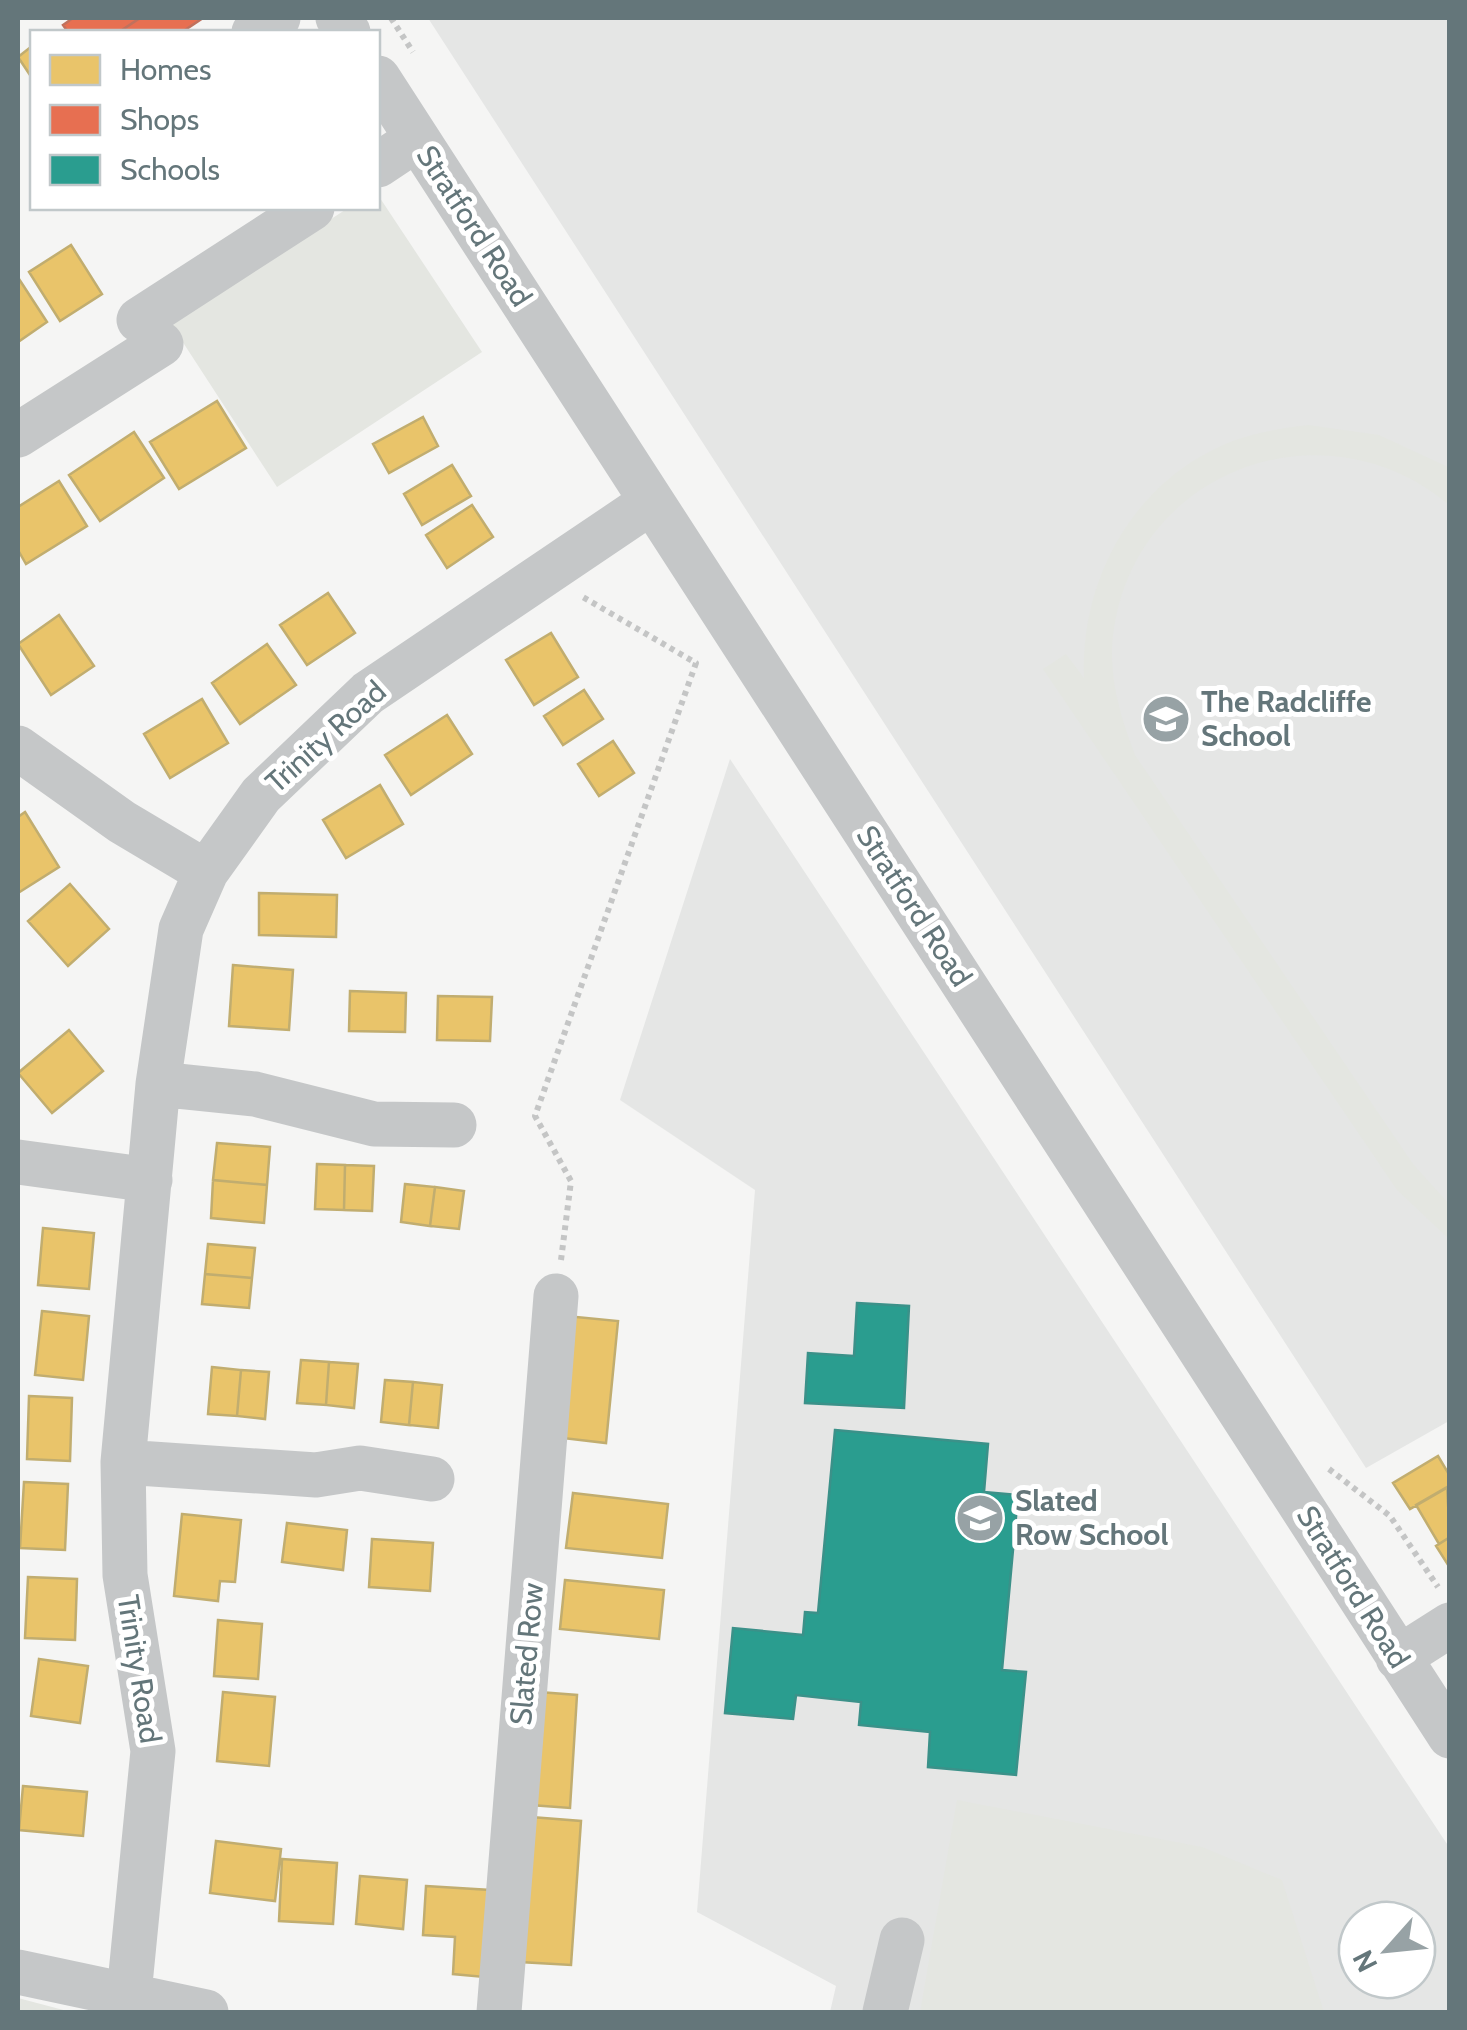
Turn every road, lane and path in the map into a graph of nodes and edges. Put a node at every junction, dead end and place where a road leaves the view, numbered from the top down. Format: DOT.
graph roads {
  1 [pos="380,81"];
  2 [pos="418,139"];
  3 [pos="380,164"];
  4 [pos="309,210"];
  5 [pos="18,435"];
  6 [pos="650,502"];
  7 [pos="544,575"];
  8 [pos="18,748"];
  9 [pos="206,872"];
  10 [pos="158,1084"];
  11 [pos="454,1125"];
  12 [pos="18,1162"];
  13 [pos="150,1180"];
  14 [pos="556,1296"];
  15 [pos="122,1462"];
  16 [pos="432,1479"];
  17 [pos="1450,1625"];
  18 [pos="1398,1658"];
  19 [pos="1450,1736"];
  20 [pos="902,1940"];
  21 [pos="18,1972"];
  22 [pos="129,1994"];
  23 [pos="206,2012"];
  24 [pos="499,2012"];
  25 [pos="885,2012"];
  1 -- 2 [label="street, Stratford Road"];
  2 -- 3 [label="street"];
  2 -- 6 [label="street, Stratford Road"];
  4 -- 5 [label="street"];
  6 -- 7 [label="street, Trinity Road"];
  6 -- 18 [label="street, Stratford Road"];
  7 -- 9 [label="street, Trinity Road"];
  7 -- 14 [label="path"];
  8 -- 9 [label="street"];
  9 -- 10 [label="street, Trinity Road"];
  10 -- 11 [label="street"];
  10 -- 13 [label="street, Trinity Road"];
  12 -- 13 [label="street"];
  13 -- 15 [label="street, Trinity Road"];
  14 -- 24 [label="street, Slated Row"];
  15 -- 16 [label="street"];
  15 -- 22 [label="street, Trinity Road"];
  17 -- 18 [label="street"];
  18 -- 19 [label="street, Stratford Road"];
  20 -- 25 [label="street"];
  21 -- 22 [label="street"];
  22 -- 23 [label="street"];
}
